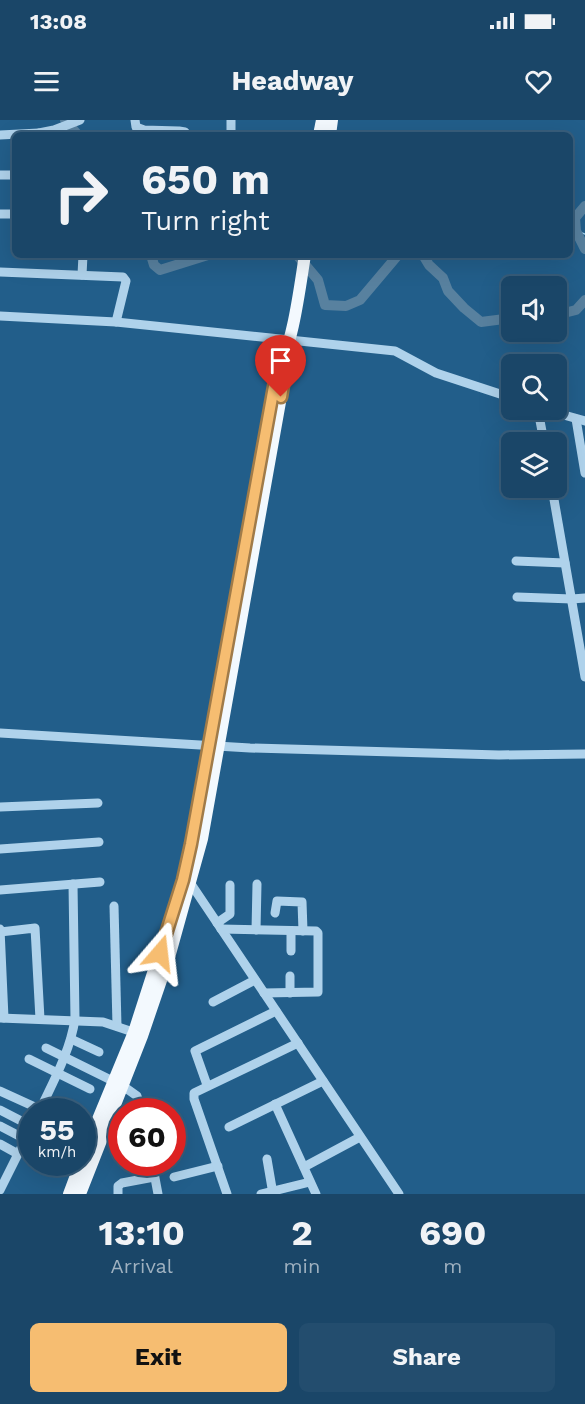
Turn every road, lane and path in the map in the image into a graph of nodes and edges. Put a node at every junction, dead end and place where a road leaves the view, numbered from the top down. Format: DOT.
graph roads {
  1 [pos="80,120"];
  2 [pos="135,120"];
  3 [pos="46,132"];
  4 [pos="181,132"];
  5 [pos="83,258"];
  6 [pos="304,258"];
  7 [pos="0,272"];
  8 [pos="82,275"];
  9 [pos="0,316"];
  10 [pos="116,322"];
  11 [pos="289,339"];
  12 [pos="501,394"];
  13 [pos="581,420"];
  14 [pos="585,473"];
  15 [pos="554,498"];
  16 [pos="516,561"];
  17 [pos="565,563"];
  18 [pos="517,597"];
  19 [pos="585,598"];
  20 [pos="572,599"];
  21 [pos="585,677"];
  22 [pos="0,733"];
  23 [pos="214,746"];
  24 [pos="585,754"];
  25 [pos="99,803"];
  26 [pos="0,807"];
  27 [pos="99,842"];
  28 [pos="0,849"];
  29 [pos="100,882"];
  30 [pos="187,882"];
  31 [pos="73,884"];
  32 [pos="257,884"];
  33 [pos="230,885"];
  34 [pos="0,890"];
  35 [pos="114,906"];
  36 [pos="274,913"];
  37 [pos="219,926"];
  38 [pos="256,930"];
  39 [pos="0,931"];
  40 [pos="291,931"];
  41 [pos="303,931"];
  42 [pos="291,951"];
  43 [pos="1,971"];
  44 [pos="290,976"];
  45 [pos="255,980"];
  46 [pos="264,993"];
  47 [pos="290,993"];
  48 [pos="213,1002"];
  49 [pos="276,1011"];
  50 [pos="2,1018"];
  51 [pos="40,1019"];
  52 [pos="75,1020"];
  53 [pos="117,1026"];
  54 [pos="138,1034"];
  55 [pos="71,1039"];
  56 [pos="298,1043"];
  57 [pos="46,1048"];
  58 [pos="99,1052"];
  59 [pos="65,1057"];
  60 [pos="29,1059"];
  61 [pos="57,1072"];
  62 [pos="323,1081"];
  63 [pos="119,1084"];
  64 [pos="207,1085"];
  65 [pos="90,1089"];
  66 [pos="0,1091"];
  67 [pos="46,1098"];
  68 [pos="138,1098"];
  69 [pos="18,1100"];
  70 [pos="275,1104"];
  71 [pos="0,1110"];
  72 [pos="18,1119"];
  73 [pos="96,1119"];
  74 [pos="0,1126"];
  75 [pos="229,1127"];
  76 [pos="18,1135"];
  77 [pos="360,1137"];
  78 [pos="0,1144"];
  79 [pos="18,1154"];
  80 [pos="267,1159"];
  81 [pos="218,1166"];
  82 [pos="303,1167"];
  83 [pos="76,1176"];
  84 [pos="154,1177"];
  85 [pos="174,1177"];
  86 [pos="310,1182"];
  87 [pos="0,1190"];
  88 [pos="273,1193"];
  89 [pos="69,1194"];
  90 [pos="80,1194"];
  91 [pos="118,1194"];
  92 [pos="158,1194"];
  93 [pos="226,1194"];
  94 [pos="261,1194"];
  95 [pos="316,1194"];
  96 [pos="399,1194"];
  1 -- 3 [label="street"];
  2 -- 4 [label="street"];
  5 -- 8 [label="street"];
  6 -- 11 [label="main road"];
  7 -- 8 [label="street"];
  8 -- 10 [label="street"];
  9 -- 10 [label="street"];
  10 -- 11 [label="street"];
  11 -- 12 [label="street"];
  11 -- 23 [label="main road"];
  13 -- 14 [label="street"];
  15 -- 17 [label="street"];
  16 -- 17 [label="street"];
  17 -- 20 [label="street"];
  18 -- 20 [label="street"];
  19 -- 20 [label="street"];
  20 -- 21 [label="street"];
  22 -- 23 [label="street"];
  23 -- 24 [label="street"];
  23 -- 30 [label="main road"];
  25 -- 26 [label="street"];
  27 -- 28 [label="street"];
  29 -- 31 [label="street"];
  30 -- 37 [label="street"];
  30 -- 54 [label="main road"];
  31 -- 34 [label="street"];
  31 -- 52 [label="street"];
  32 -- 38 [label="street"];
  33 -- 37 [label="street"];
  35 -- 53 [label="street"];
  36 -- 41 [label="street"];
  37 -- 38 [label="street"];
  37 -- 45 [label="street"];
  38 -- 40 [label="street"];
  39 -- 43 [label="street"];
  39 -- 51 [label="street"];
  40 -- 41 [label="street"];
  40 -- 42 [label="street"];
  41 -- 47 [label="street"];
  43 -- 50 [label="street"];
  44 -- 47 [label="street"];
  45 -- 46 [label="street"];
  45 -- 48 [label="street"];
  46 -- 47 [label="street"];
  46 -- 49 [label="street"];
  49 -- 56 [label="street"];
  49 -- 64 [label="street"];
  50 -- 51 [label="street"];
  51 -- 52 [label="street"];
  52 -- 53 [label="street"];
  52 -- 55 [label="street"];
  53 -- 54 [label="street"];
  54 -- 63 [label="main road"];
  55 -- 58 [label="street"];
  55 -- 59 [label="street"];
  56 -- 62 [label="street"];
  56 -- 64 [label="street"];
  57 -- 59 [label="street"];
  59 -- 61 [label="street"];
  59 -- 63 [label="street"];
  60 -- 61 [label="street"];
  61 -- 65 [label="street"];
  61 -- 67 [label="street"];
  62 -- 70 [label="street"];
  62 -- 77 [label="street"];
  63 -- 68 [label="street"];
  63 -- 73 [label="main road"];
  63 -- 90 [label="main road"];
  64 -- 81 [label="street"];
  66 -- 69 [label="street"];
  70 -- 75 [label="street"];
  70 -- 82 [label="street"];
  71 -- 72 [label="street"];
  74 -- 76 [label="street"];
  77 -- 82 [label="street"];
  77 -- 96 [label="street"];
  78 -- 79 [label="street"];
  79 -- 87 [label="street"];
  80 -- 88 [label="street"];
  81 -- 85 [label="street"];
  81 -- 93 [label="street"];
  82 -- 86 [label="street"];
  83 -- 89 [label="main road"];
  84 -- 91 [label="street"];
  84 -- 92 [label="street"];
  86 -- 88 [label="street"];
  86 -- 95 [label="street"];
  88 -- 94 [label="street"];
}
